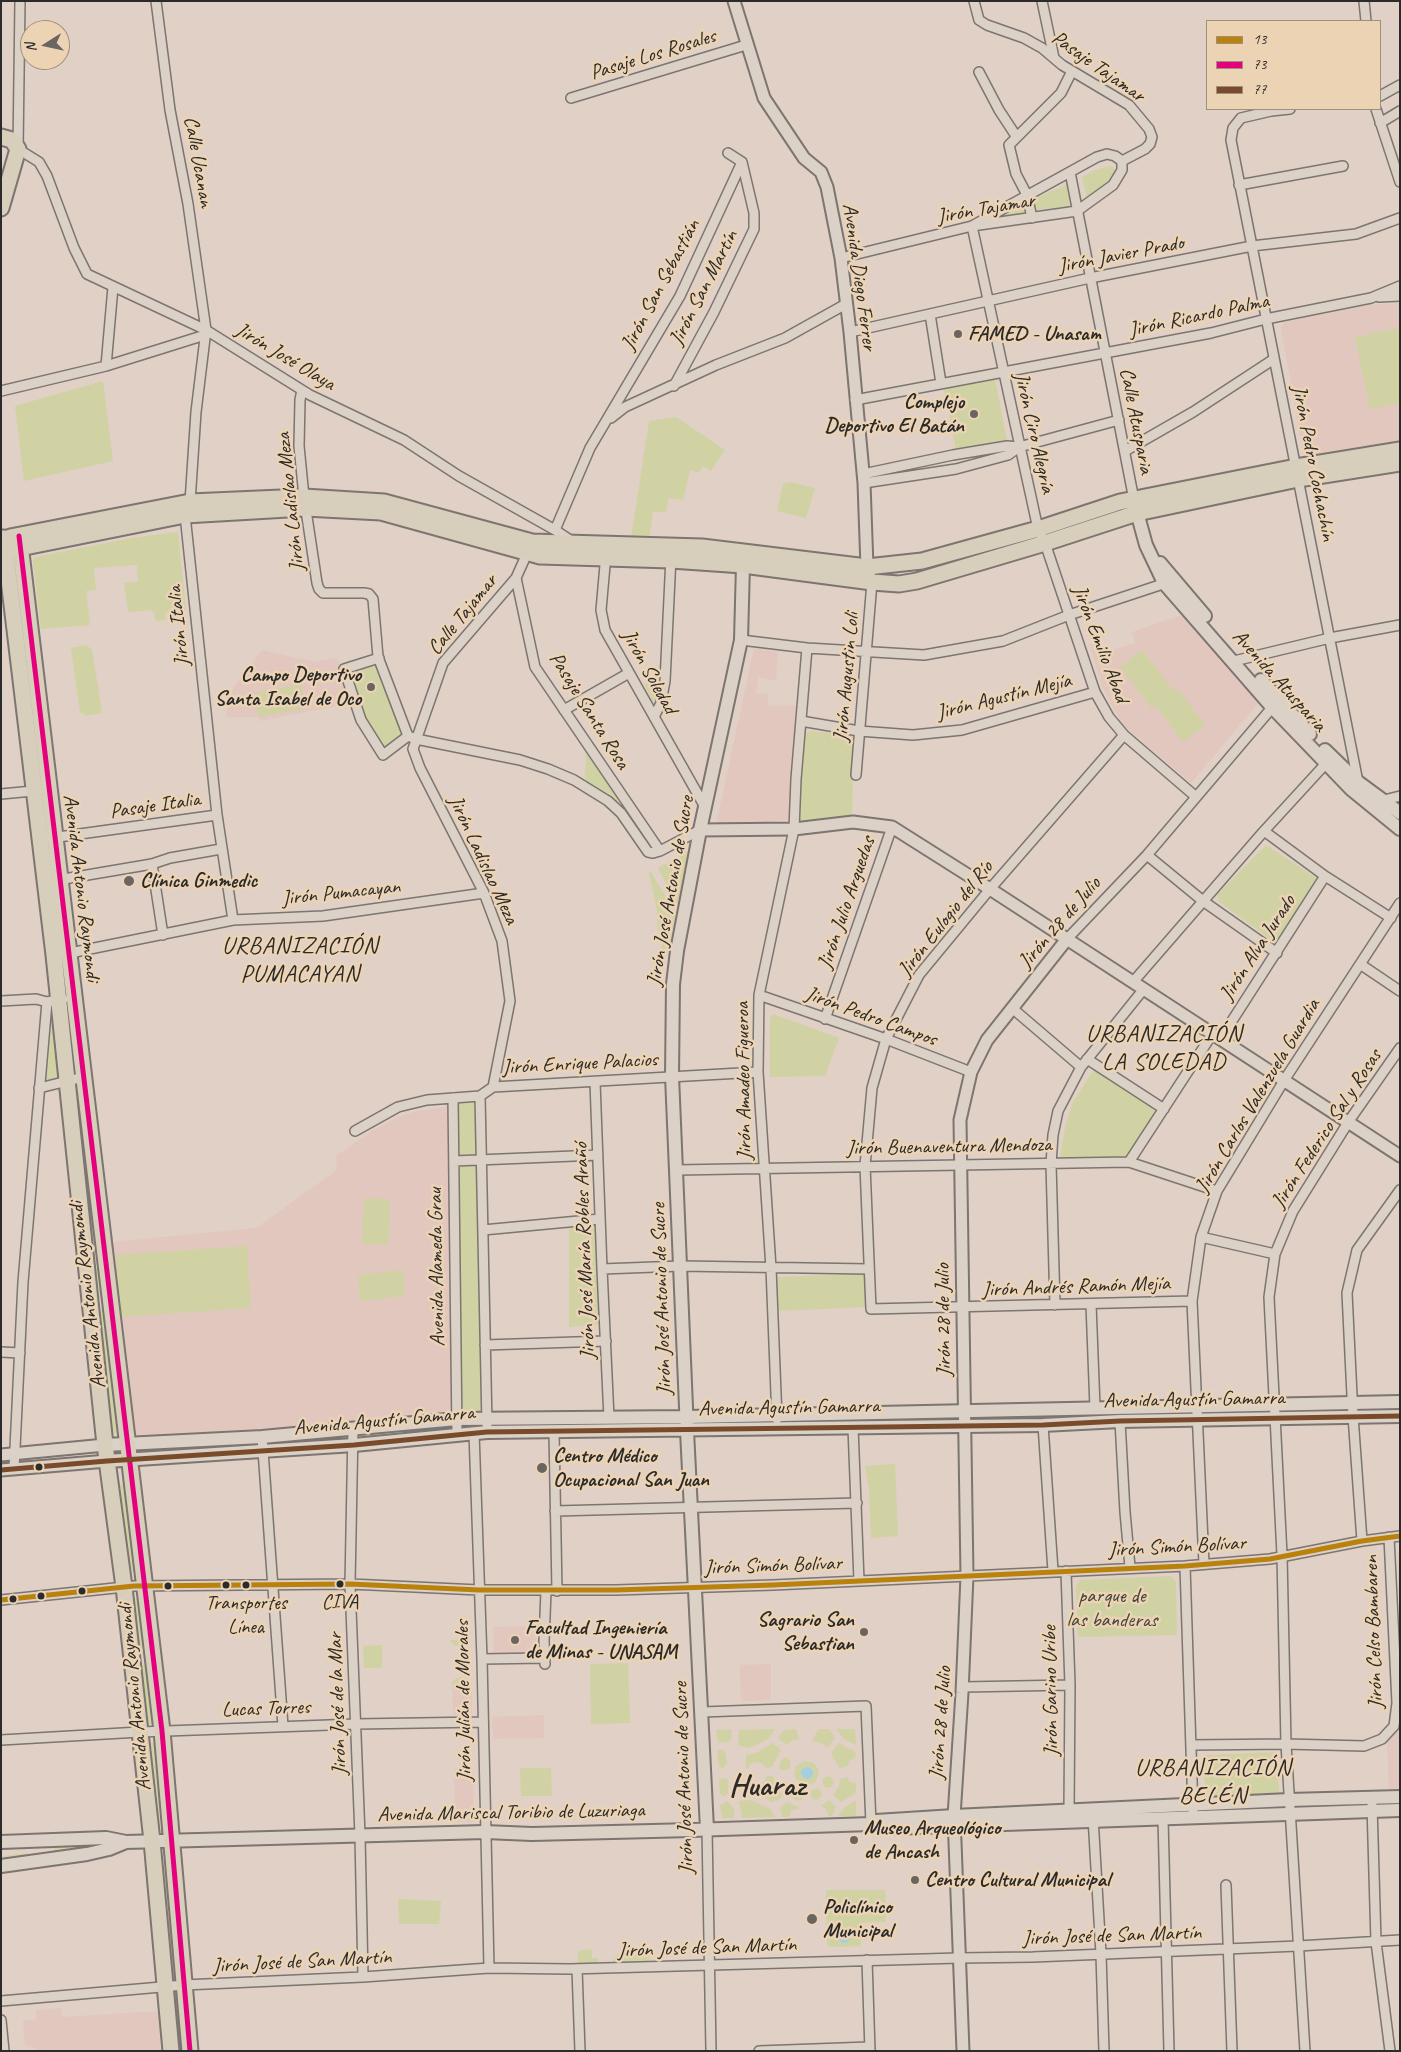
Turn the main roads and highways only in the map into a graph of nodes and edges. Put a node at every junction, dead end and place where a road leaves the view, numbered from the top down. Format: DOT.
graph roads {
  1 [pos="10,142"];
  2 [pos="1,208"];
  3 [pos="1400,450"];
  4 [pos="1400,463"];
  5 [pos="1297,473"];
  6 [pos="1135,506"];
  7 [pos="8,544"];
  8 [pos="745,559"];
  9 [pos="1378,805"];
  10 [pos="1400,813"];
  11 [pos="1400,829"];
  12 [pos="46,838"];
  13 [pos="61,954"];
  14 [pos="60,999"];
  15 [pos="95,1170"];
  16 [pos="76,1172"];
  17 [pos="110,1303"];
  18 [pos="90,1306"];
  19 [pos="1400,1402"];
  20 [pos="1353,1410"];
  21 [pos="1196,1413"];
  22 [pos="1400,1416"];
  23 [pos="686,1417"];
  24 [pos="777,1421"];
  25 [pos="487,1426"];
  26 [pos="687,1430"];
  27 [pos="128,1444"];
  28 [pos="105,1445"];
  29 [pos="130,1460"];
  30 [pos="107,1461"];
  31 [pos="1400,1797"];
  32 [pos="1372,1804"];
  33 [pos="1400,1810"];
  34 [pos="1193,1811"];
  35 [pos="1093,1816"];
  36 [pos="954,1821"];
  37 [pos="707,1829"];
  38 [pos="152,1841"];
  39 [pos="171,1841"];
  40 [pos="1,1842"];
  41 [pos="126,1842"];
  42 [pos="1,1866"];
  43 [pos="171,2051"];
  44 [pos="190,2051"];
  1 -- 2 [label="main road"];
  3 -- 5 [label="main road"];
  4 -- 5 [label="main road"];
  5 -- 6 [label="main road"];
  6 -- 8 [label="main road"];
  6 -- 8 [label="main road"];
  6 -- 9 [label="main road, Avenida Atusparia"];
  7 -- 8 [label="main road"];
  7 -- 12 [label="main road, Avenida Antonio Raymondi"];
  7 -- 12 [label="main road, Avenida Antonio Raymondi"];
  8 -- 23 [label="main road, Jirón José Antonio de Sucre"];
  9 -- 10 [label="main road, Avenida Atusparia"];
  9 -- 11 [label="main road, Avenida Atusparia"];
  12 -- 13 [label="main road, Avenida Antonio Raymondi"];
  12 -- 13 [label="main road, Avenida Antonio Raymondi"];
  13 -- 14 [label="main road, Avenida Antonio Raymondi"];
  14 -- 15 [label="main road, Avenida Antonio Raymondi"];
  14 -- 16 [label="main road, Avenida Antonio Raymondi"];
  15 -- 16 [label="main road"];
  15 -- 17 [label="main road, Avenida Antonio Raymondi"];
  16 -- 18 [label="main road, Avenida Antonio Raymondi"];
  17 -- 18 [label="main road"];
  17 -- 27 [label="main road, Avenida Antonio Raymondi"];
  18 -- 28 [label="main road, Avenida Antonio Raymondi"];
  19 -- 20 [label="main road, Avenida Agustín Gamarra"];
  20 -- 21 [label="main road, Avenida Agustín Gamarra"];
  20 -- 22 [label="main road, Avenida Agustín Gamarra"];
  21 -- 24 [label="main road, Avenida Agustín Gamarra"];
  21 -- 24 [label="main road, Avenida Agustín Gamarra"];
  23 -- 24 [label="main road, Avenida Agustín Gamarra"];
  23 -- 25 [label="main road, Avenida Agustín Gamarra"];
  23 -- 26 [label="main road, Jirón José Antonio de Sucre"];
  24 -- 26 [label="main road, Avenida Agustín Gamarra"];
  25 -- 26 [label="main road, Avenida Agustín Gamarra"];
  25 -- 27 [label="main road, Avenida Agustín Gamarra"];
  25 -- 29 [label="main road, Avenida Agustín Gamarra"];
  26 -- 37 [label="main road, Jirón José Antonio de Sucre"];
  27 -- 28 [label="main road, Avenida Agustín Gamarra"];
  27 -- 29 [label="main road, Avenida Antonio Raymondi"];
  28 -- 30 [label="main road, Avenida Antonio Raymondi"];
  29 -- 30 [label="main road, Avenida Agustín Gamarra"];
  29 -- 39 [label="main road, Avenida Antonio Raymondi"];
  30 -- 38 [label="main road, Avenida Antonio Raymondi"];
  31 -- 32 [label="main road, Avenida Mariscal Toribio de Luzuriaga"];
  32 -- 33 [label="main road, Avenida Mariscal Toribio de Luzuriaga"];
  32 -- 34 [label="main road, Avenida Mariscal Toribio de Luzuriaga"];
  32 -- 34 [label="main road, Avenida Mariscal Toribio de Luzuriaga"];
  34 -- 35 [label="main road, Avenida Mariscal Toribio de Luzuriaga"];
  34 -- 35 [label="main road, Avenida Mariscal Toribio de Luzuriaga"];
  35 -- 36 [label="main road, Avenida Mariscal Toribio de Luzuriaga"];
  35 -- 36 [label="main road, Avenida Mariscal Toribio de Luzuriaga"];
  36 -- 37 [label="main road, Avenida Mariscal Toribio de Luzuriaga"];
  37 -- 39 [label="main road, Avenida Mariscal Toribio de Luzuriaga"];
  38 -- 39 [label="main road, Avenida Mariscal Toribio de Luzuriaga"];
  38 -- 41 [label="main road, Avenida Mariscal Toribio de Luzuriaga"];
  38 -- 43 [label="main road, Avenida Antonio Raymondi"];
  39 -- 44 [label="main road, Avenida Antonio Raymondi"];
  40 -- 41 [label="main road"];
  41 -- 42 [label="main road"];
}
